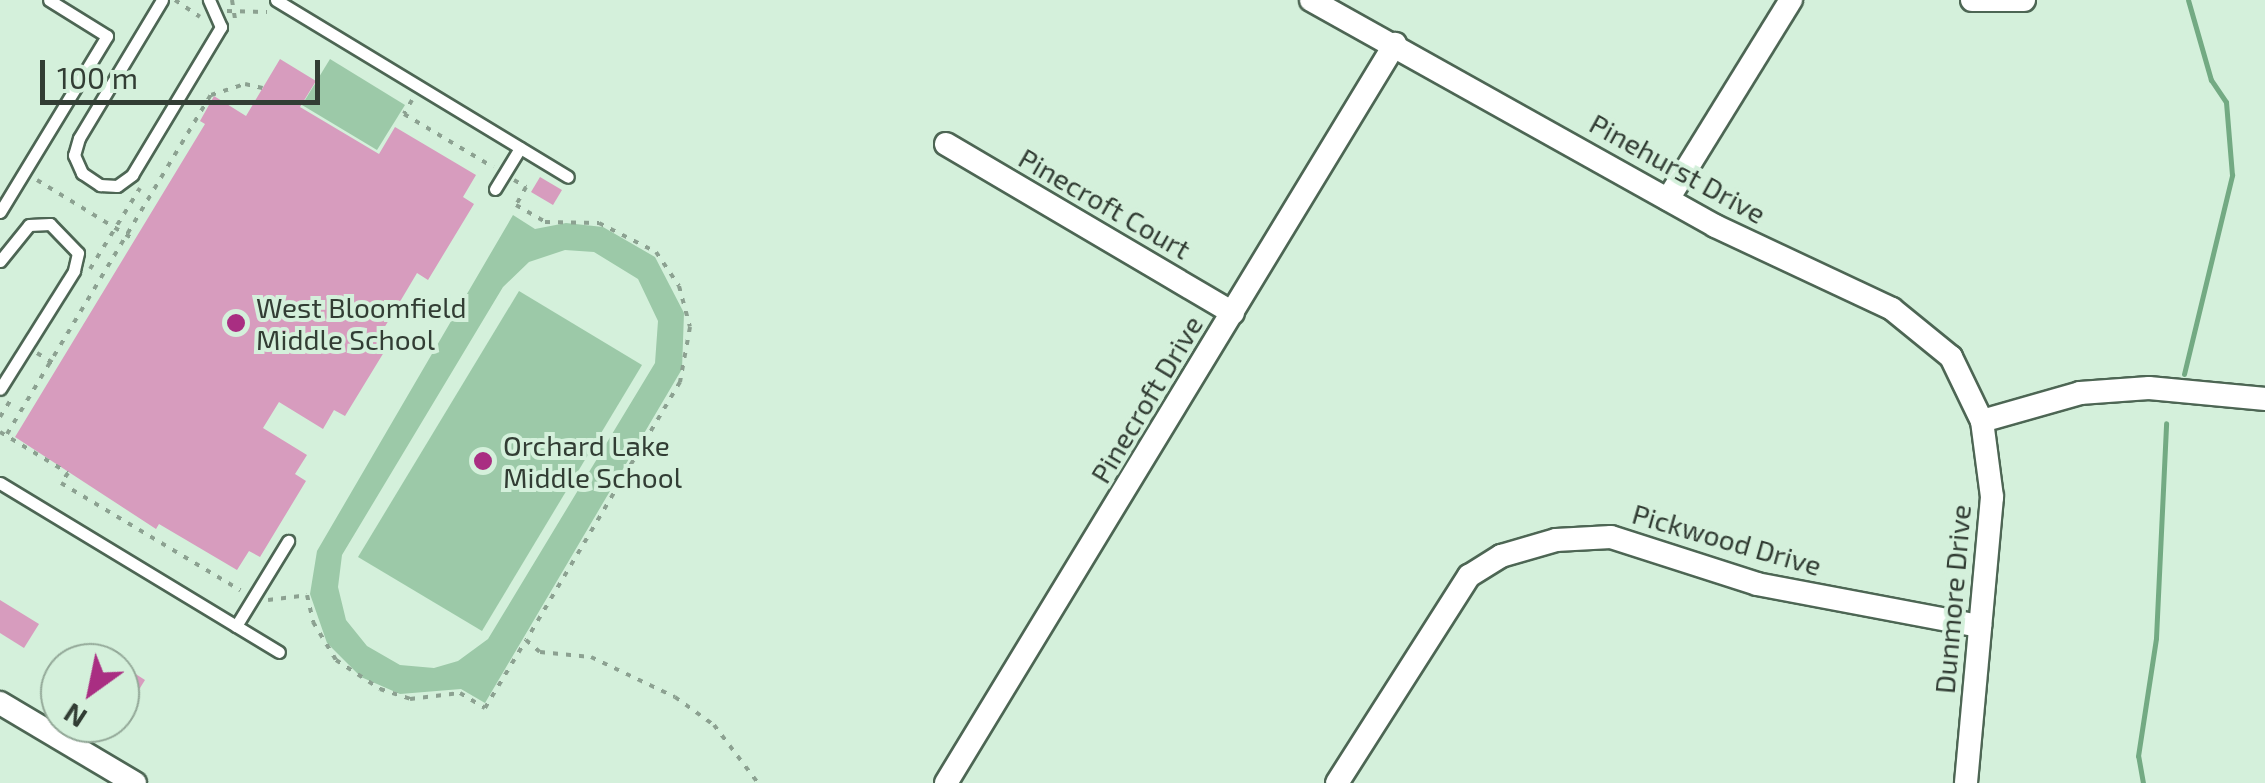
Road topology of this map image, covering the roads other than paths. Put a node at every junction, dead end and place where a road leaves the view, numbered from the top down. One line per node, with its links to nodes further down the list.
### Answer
1 (48, 0): 15 (lane)
2 (162, 0): 3 (lane)
3 (209, 0)
4 (276, 0): 11 (lane)
5 (1312, 0): 9 (street, Pinehurst Drive)
6 (1790, 0): 14 (street)
7 (1972, 0): 8 (street)
8 (2024, 0)
9 (1395, 44): 14 (street, Pinehurst Drive); 17 (street, Pinecroft Drive)
10 (946, 144): 17 (street, Pinecroft Court)
11 (520, 148): 12 (lane); 13 (lane)
12 (568, 177)
13 (495, 189)
14 (1668, 199): 20 (street, Pinehurst Drive)
15 (0, 212)
16 (0, 260): 18 (lane)
17 (1234, 314): 28 (street, Pinecroft Drive)
18 (0, 390)
19 (2265, 399): 20 (street)
20 (1982, 421): 24 (street, Dunmore Drive)
21 (0, 482): 23 (lane)
22 (288, 541): 23 (lane)
23 (236, 626): 25 (lane)
24 (1980, 626): 29 (street, Pickwood Drive); 30 (street, Dunmore Drive)
25 (279, 652)
26 (0, 702): 27 (street)
27 (135, 783)
28 (946, 783)
29 (1337, 783)
30 (1966, 783)

